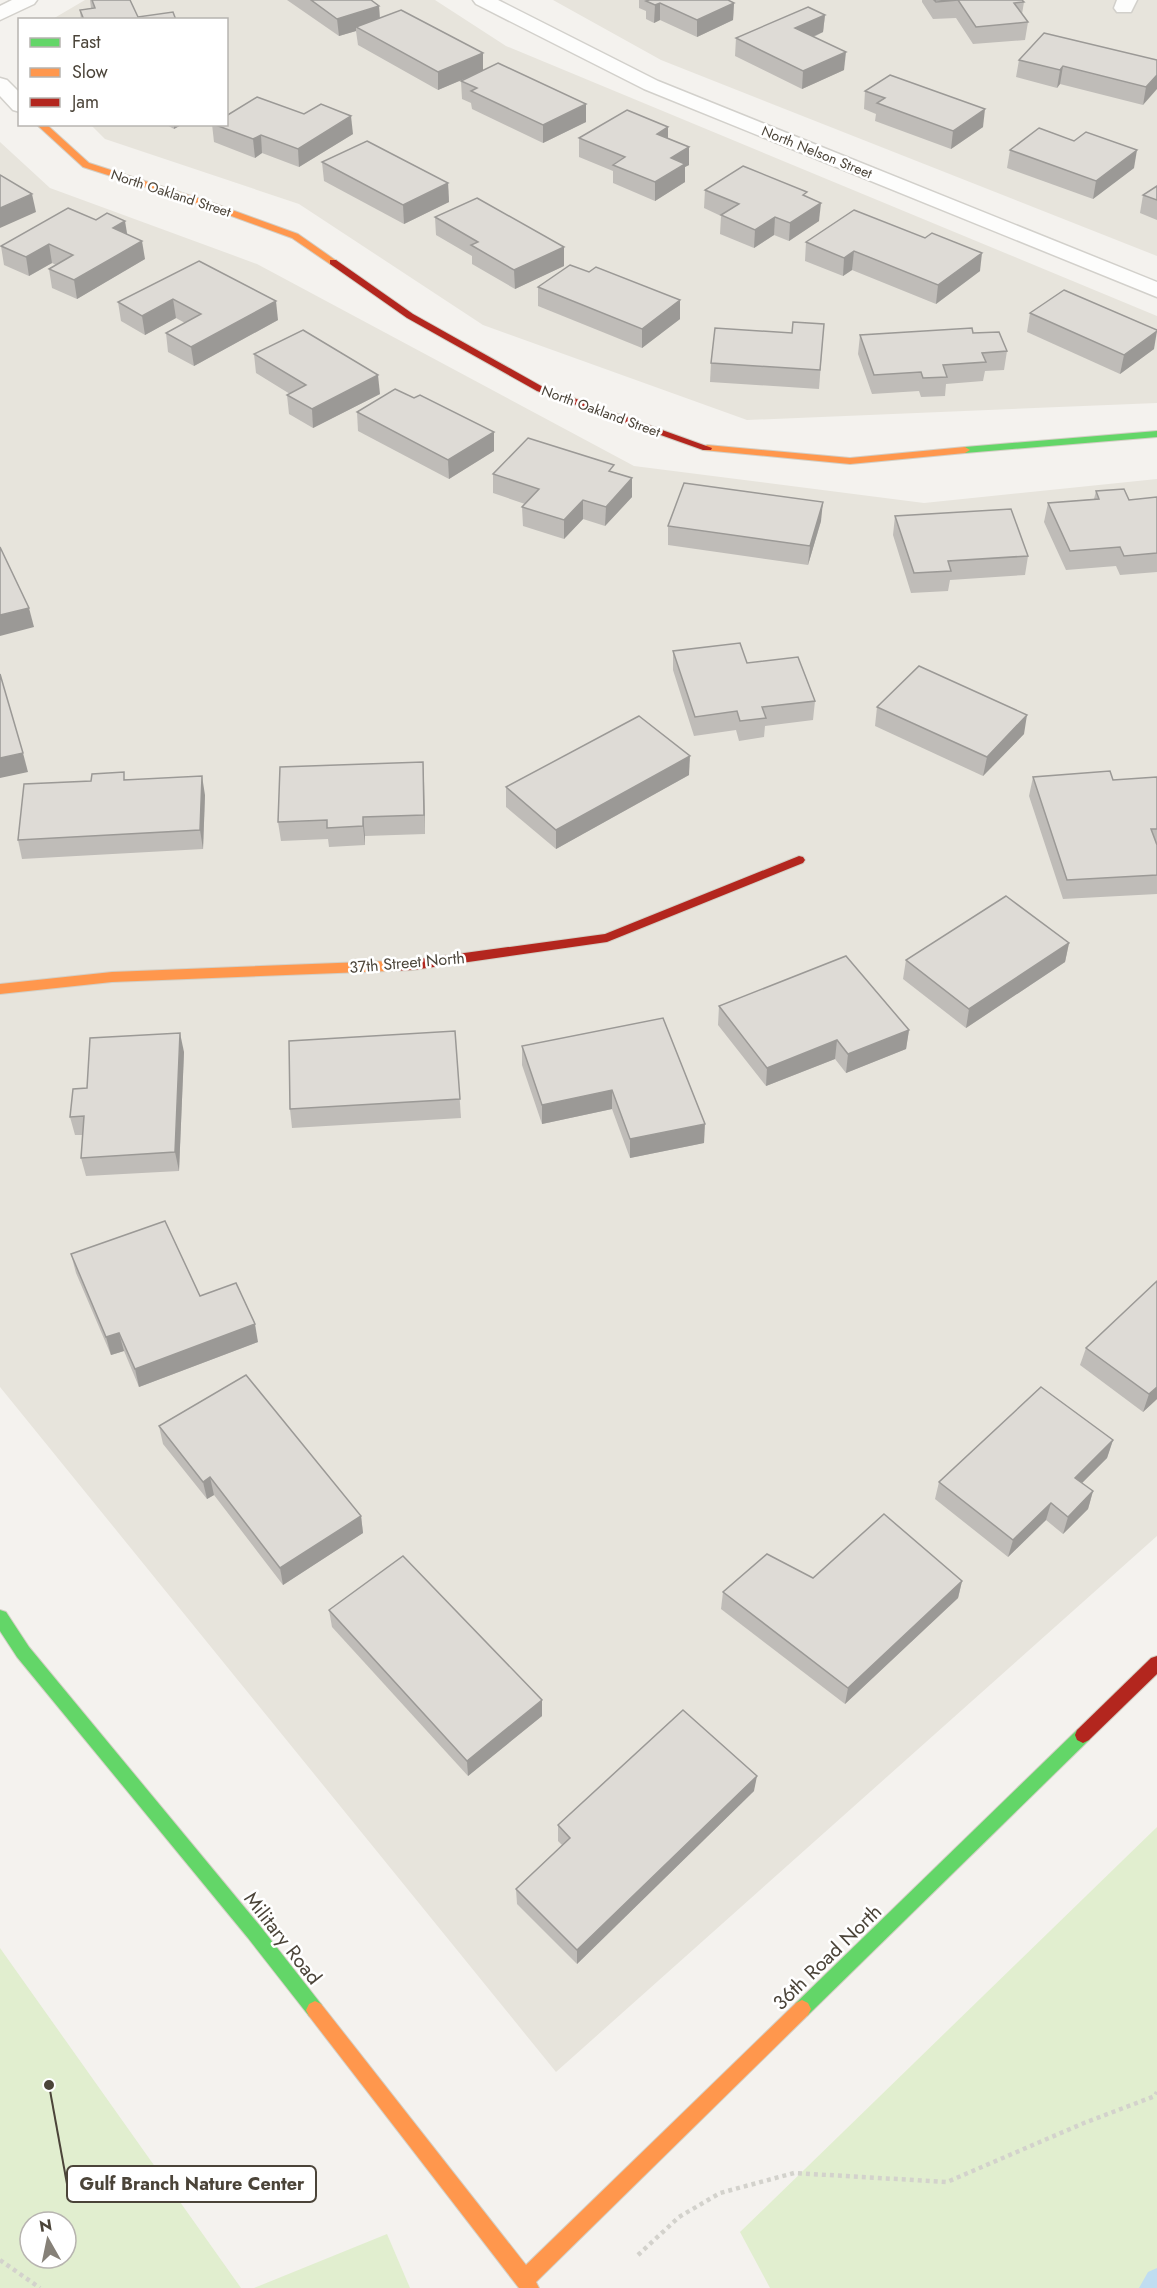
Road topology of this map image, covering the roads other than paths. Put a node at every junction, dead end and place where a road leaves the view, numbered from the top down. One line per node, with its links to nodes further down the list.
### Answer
1 (27, 0): 3 (street)
2 (483, 0): 7 (street, North Nelson Street)
3 (0, 14)
4 (0, 84): 5 (street)
5 (18, 104)
6 (42, 126): 8 (street, North Oakland Street)
7 (1157, 290)
8 (1157, 434)
9 (799, 861): 10 (street, 37th Street North)
10 (0, 990)
11 (0, 1617): 13 (street, Military Road)
12 (1157, 1663): 13 (street, 36th Road North)
13 (527, 2283)

